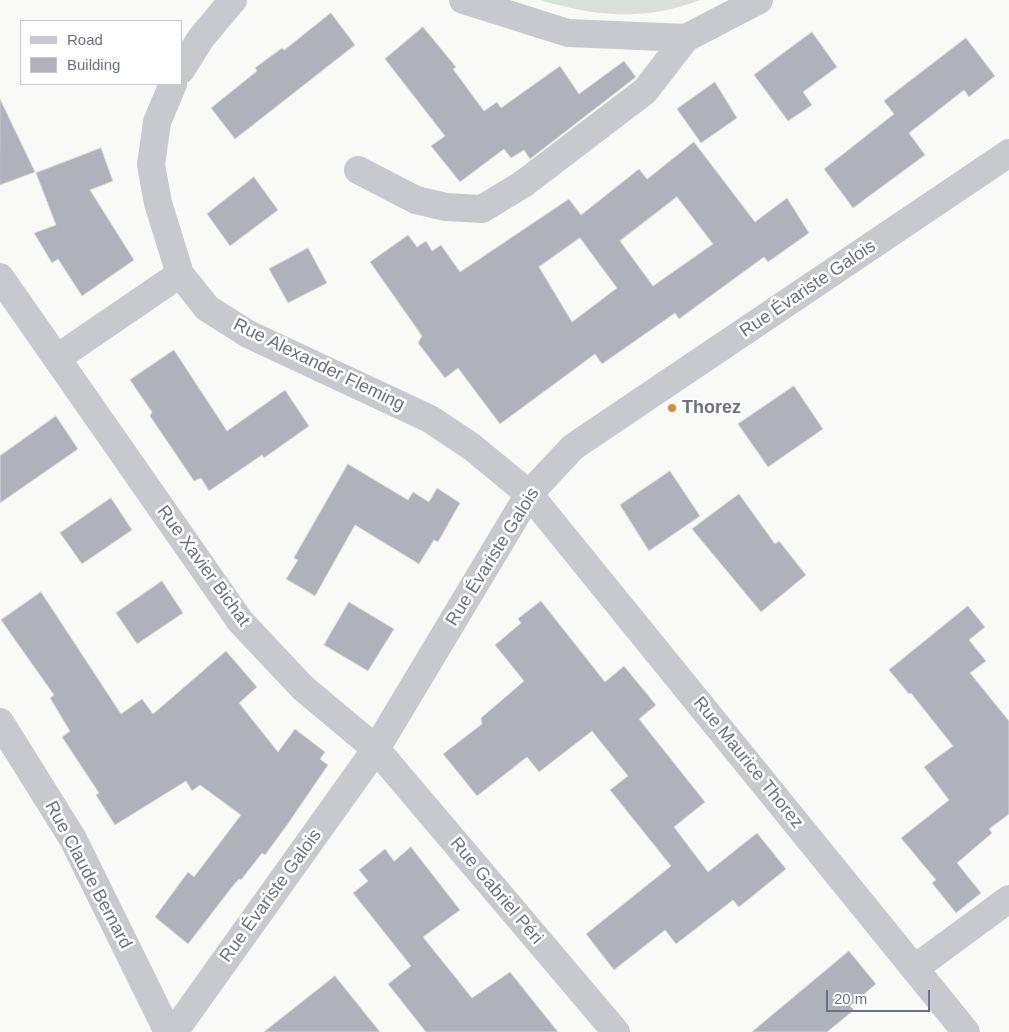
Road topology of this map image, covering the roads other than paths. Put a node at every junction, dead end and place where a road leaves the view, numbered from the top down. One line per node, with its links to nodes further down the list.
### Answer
1 (233, 0): 5 (street)
2 (463, 0): 4 (street)
3 (759, 0): 4 (street)
4 (686, 38): 8 (street)
5 (182, 68)
6 (173, 85): 9 (street, Rue Alexander Fleming)
7 (1009, 153): 12 (street, Rue Évariste Galois)
8 (358, 170)
9 (180, 274): 11 (street); 12 (street, Rue Alexander Fleming)
10 (0, 276): 11 (street, Rue Xavier Bichat)
11 (57, 358): 14 (street, Rue Xavier Bichat)
12 (529, 494): 14 (street, Rue Évariste Galois); 16 (street, Rue Maurice Thorez)
13 (0, 722): 17 (street, Rue Claude Bernard)
14 (376, 750): 18 (street, Rue Évariste Galois); 19 (street, Rue Gabriel Péri)
15 (1009, 899): 16 (street)
16 (915, 968): 20 (street, Rue Maurice Thorez)
17 (168, 1032)
18 (174, 1032)
19 (616, 1032)
20 (966, 1032)

